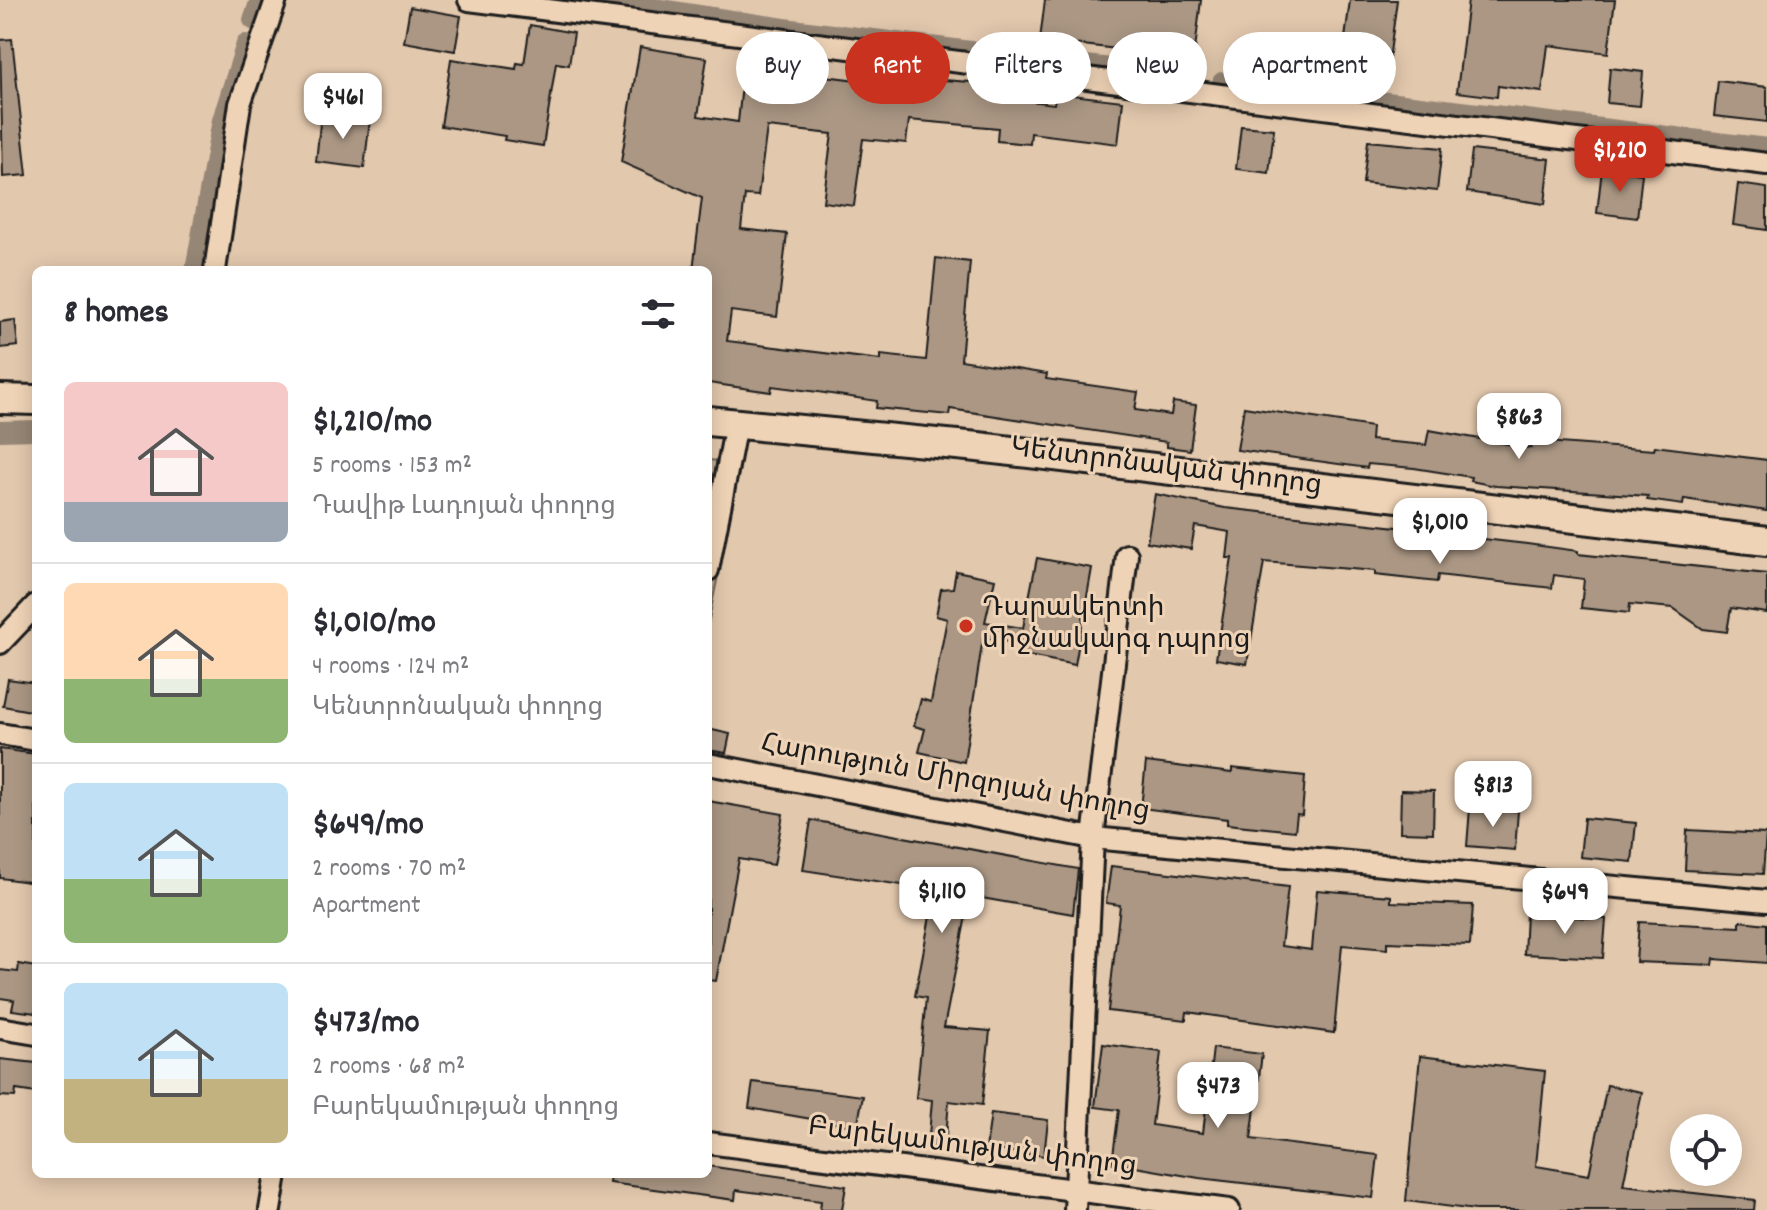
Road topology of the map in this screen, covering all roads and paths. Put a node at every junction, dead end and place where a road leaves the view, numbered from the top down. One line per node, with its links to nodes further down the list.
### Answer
1 (276, 0): 4 (street)
2 (469, 0): 3 (street)
3 (1767, 164)
4 (216, 266)
5 (0, 399): 6 (main road)
6 (32, 400)
7 (722, 422): 8 (street); 9 (main road, Կենտրոնական փողոց)
8 (712, 528)
9 (1767, 541)
10 (1127, 555): 16 (street)
11 (32, 609): 12 (street)
12 (0, 643)
13 (0, 734): 14 (street)
14 (32, 739)
15 (712, 765): 16 (street, Հարություն Միրզոյան փողոց)
16 (1093, 838): 17 (street, Հարություն Միրզոյան փողոց); 22 (street)
17 (1767, 901)
18 (0, 1028): 19 (street)
19 (32, 1033)
20 (712, 1144): 22 (street, Բարեկամության փողոց)
21 (275, 1178): 23 (street)
22 (1076, 1200): 24 (street, Բարեկամության փողոց)
23 (270, 1210)
24 (1229, 1210)

